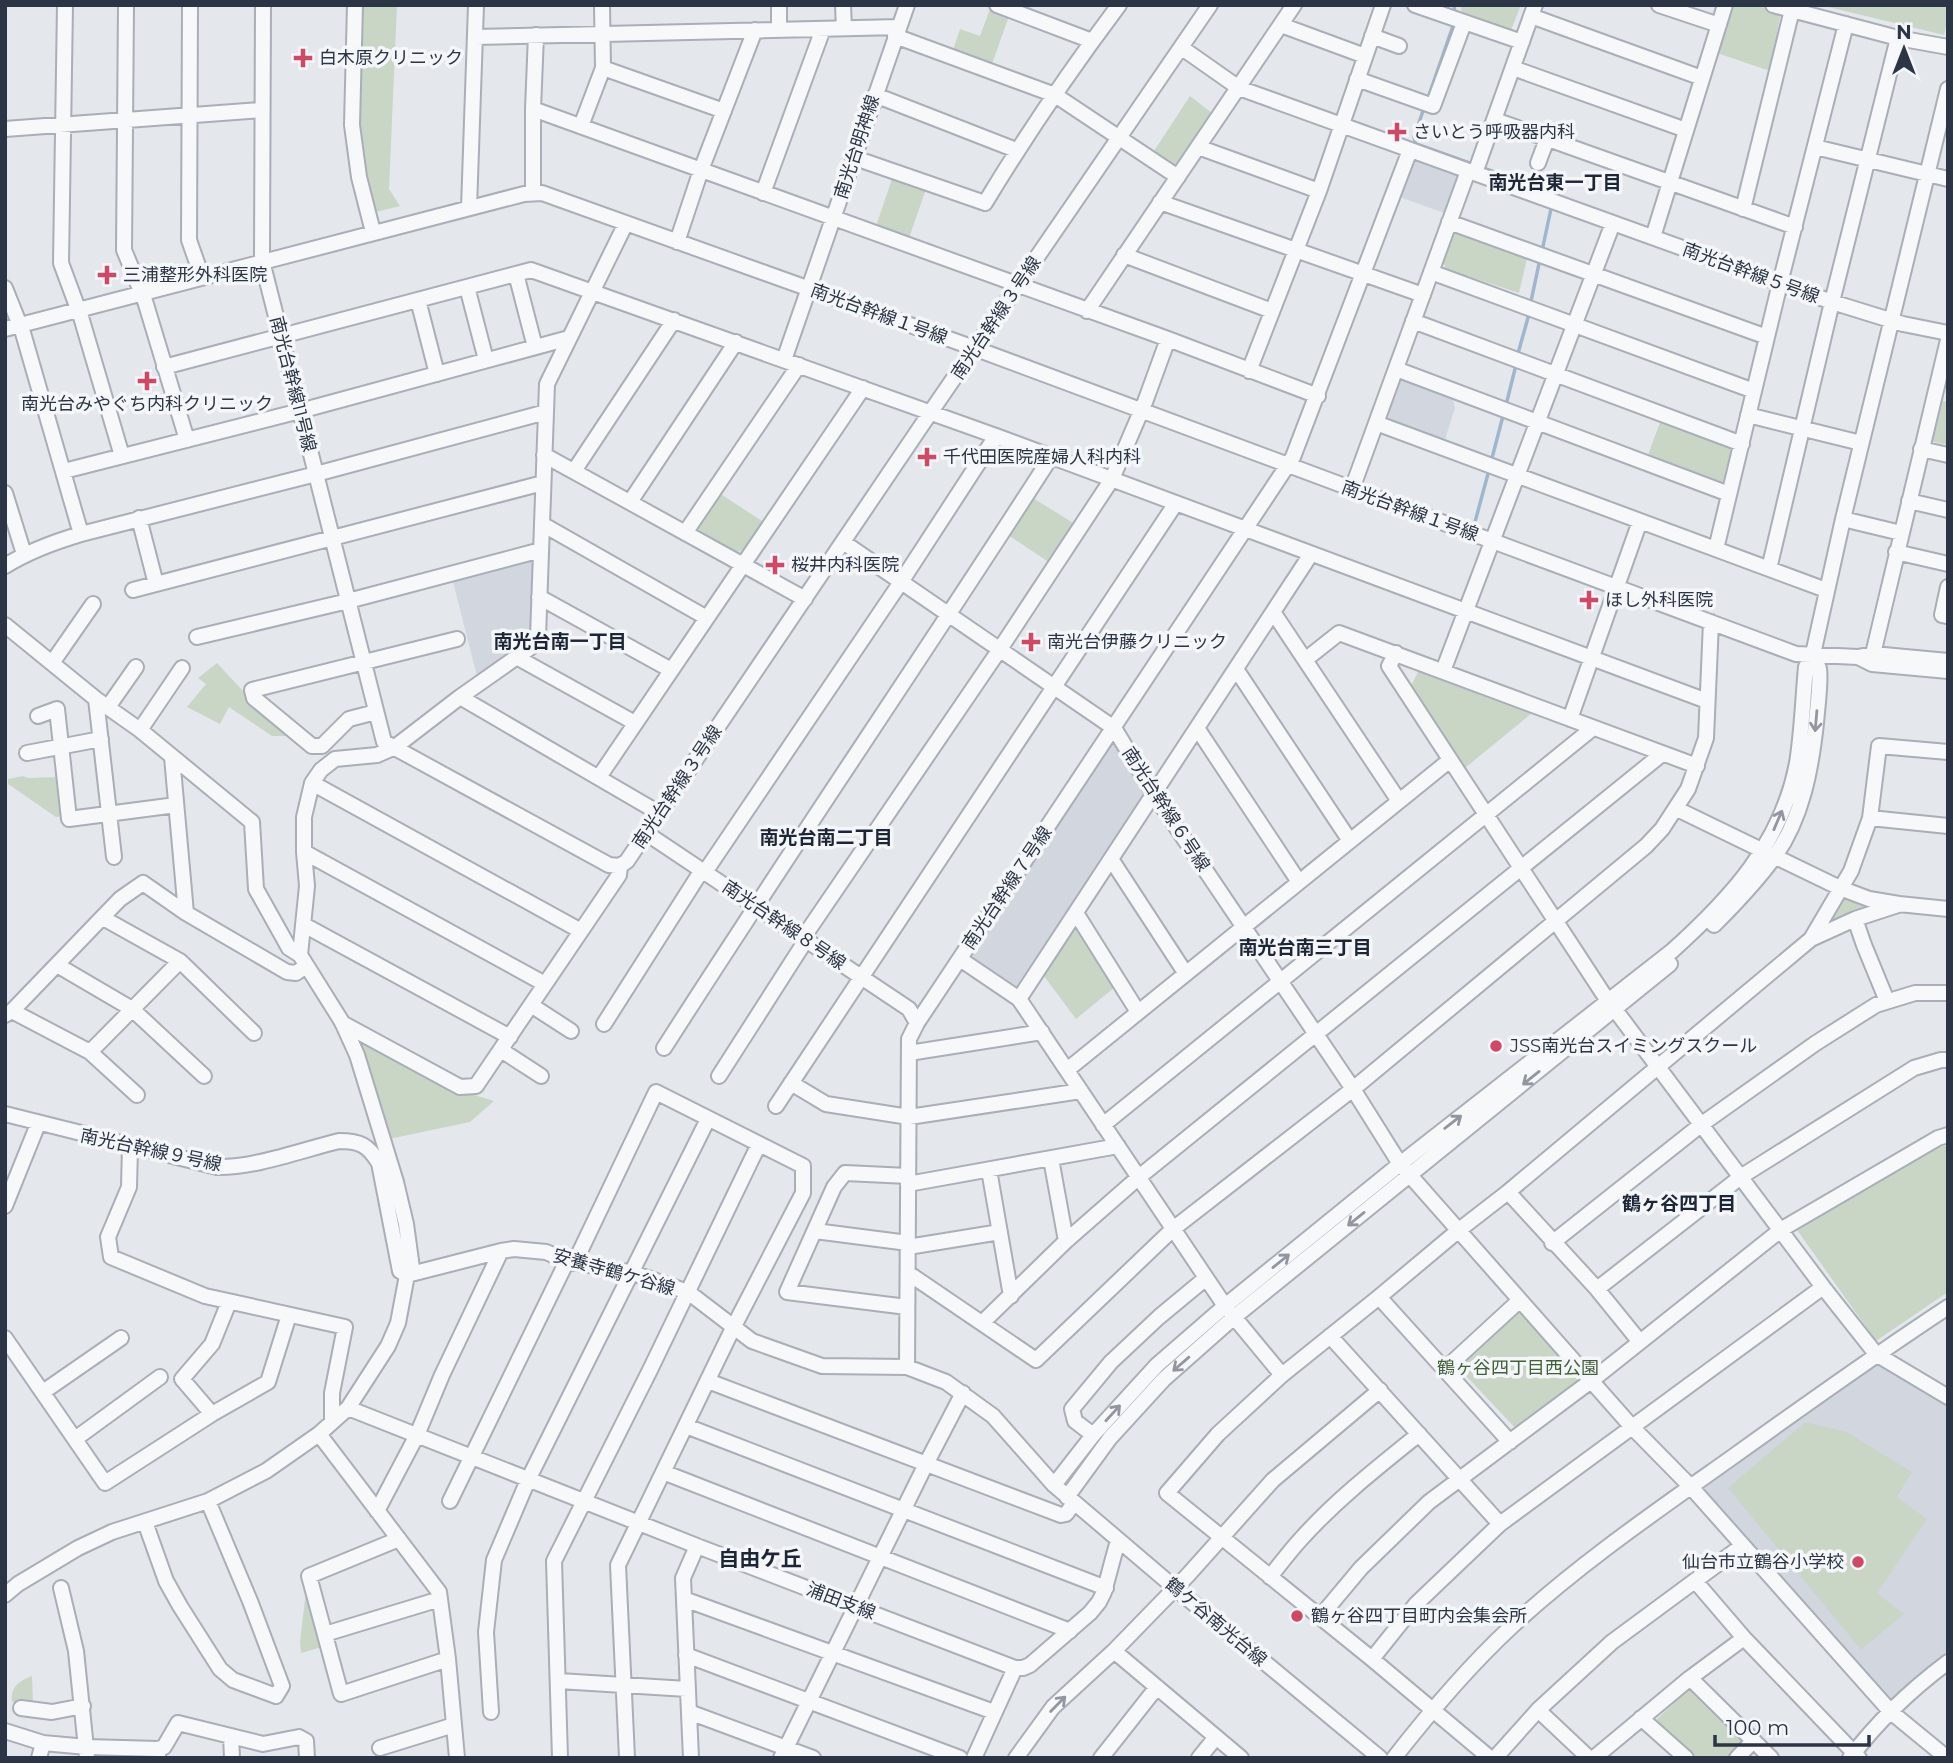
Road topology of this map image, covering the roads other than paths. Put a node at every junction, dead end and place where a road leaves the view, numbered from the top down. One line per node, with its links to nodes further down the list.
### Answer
1 (65, 5): 56 (street)
2 (127, 5): 54 (street)
3 (190, 5): 53 (street)
4 (263, 5): 51 (street, 南光台幹線11号線)
5 (355, 5): 87 (street)
6 (476, 5): 34 (street)
7 (601, 5): 31 (street)
8 (779, 5): 29 (street)
9 (843, 5): 26 (street)
10 (906, 5): 30 (street, 南光台明神線)
11 (997, 5): 36 (street)
12 (1119, 5): 36 (street)
13 (1210, 5): 40 (street, 南光台幹線３号線)
14 (1294, 5): 24 (street)
15 (1382, 5): 33 (street)
16 (1415, 5): 22 (street)
17 (1659, 5): 25 (street)
18 (1725, 5): 25 (street)
19 (1773, 5): 20 (street)
20 (1792, 10): 23 (street); 81 (street)
21 (1533, 11): 37 (street); 44 (street)
22 (1458, 21): 37 (street); 45 (street)
23 (1846, 24): 35 (street); 64 (street)
24 (1281, 25): 41 (street); 46 (street)
25 (1719, 25): 44 (street)
26 (844, 28): 27 (street); 30 (street)
27 (823, 29): 29 (street); 78 (street)
28 (755, 30): 29 (street); 31 (street); 52 (street)
29 (779, 30)
30 (897, 32): 48 (street, 南光台明神線); 49 (street)
31 (602, 34): 32 (street); 42 (street)
32 (536, 36): 34 (street); 50 (street)
33 (1372, 36): 38 (street); 41 (street)
34 (475, 37): 80 (street)
35 (1898, 38): 39 (street); 68 (street)
36 (1092, 41): 49 (street)
37 (1522, 42): 43 (street)
38 (1399, 46)
39 (1948, 47)
40 (1182, 48): 46 (street, 南光台幹線５号線); 61 (street, 南光台幹線３号線)
41 (1365, 56): 45 (street)
42 (603, 68): 52 (street); 58 (street)
43 (1513, 68): 55 (street); 60 (street)
44 (1702, 78): 60 (street)
45 (1357, 79): 57 (street)
46 (1238, 88): 57 (street, 南光台幹線５号線); 63 (street)
47 (1948, 89): 72 (street)
48 (874, 95): 65 (street); 67 (street, 南光台明神線)
49 (1055, 95): 61 (street); 65 (street)
50 (533, 109): 58 (street); 77 (street)
51 (261, 110): 53 (street); 92 (street, 南光台幹線11号線)
52 (724, 111): 71 (street)
53 (190, 115): 54 (street); 97 (street)
54 (126, 120): 56 (street); 104 (street)
55 (1495, 120): 62 (street); 70 (street)
56 (63, 125): 59 (street); 108 (street)
57 (1341, 125): 66 (street, 南光台幹線５号線); 76 (street)
58 (581, 126): 71 (street)
59 (5, 129)
60 (1686, 130): 75 (street)
61 (1119, 139): 73 (street); 99 (street, 南光台幹線３号線)
62 (1547, 139): 69 (street); 75 (street)
63 (1198, 147): 73 (street); 76 (street)
64 (1815, 147): 68 (street); 86 (street)
65 (1016, 150): 67 (street)
66 (1410, 150): 70 (street, 南光台幹線５号線); 95 (street, 南光台幹線７号線)
67 (855, 158): 82 (street, 南光台明神線)
68 (1868, 160): 72 (street); 107 (street)
69 (1538, 163)
70 (1475, 168): 83 (street); 85 (street, 南光台幹線５号線)
71 (701, 170): 78 (street); 89 (street)
72 (1928, 174): 74 (street); 113 (street)
73 (1178, 177): 79 (street)
74 (1948, 179)
75 (1670, 183): 81 (street); 88 (street)
76 (1318, 191): 90 (street)
77 (533, 192): 80 (street); 84 (street, 南光台幹線１号線)
78 (763, 193): 82 (street)
79 (1160, 202): 90 (street); 91 (street)
80 (469, 208): 87 (street)
81 (1744, 209): 86 (street)
82 (834, 218): 99 (street); 102 (street, 南光台明神線)
83 (1449, 222): 93 (street); 96 (street)
84 (626, 223): 89 (street, 南光台幹線１号線); 103 (street)
85 (1613, 223): 88 (street, 南光台幹線５号線); 96 (street)
86 (1795, 227): 98 (street)
87 (373, 232): 92 (street)
88 (1653, 237): 98 (street, 南光台幹線５号線)
89 (677, 242): 102 (street, 南光台幹線１号線)
90 (1296, 251): 95 (street); 110 (street)
91 (1124, 255): 109 (street); 110 (street)
92 (263, 262): 97 (street); 118 (street, 南光台幹線11号線)
93 (1431, 272): 105 (street); 114 (street)
94 (516, 274): 100 (street); 103 (street); 124 (street)
95 (1363, 274): 105 (street); 136 (street, 南光台幹線７号線)
96 (1593, 274): 114 (street); 120 (street)
97 (202, 278): 104 (street)
98 (1780, 283): 107 (street, 南光台幹線５号線); 120 (street)
99 (1018, 286): 109 (street); 125 (street, 南光台幹線３号線)
100 (467, 287): 106 (street); 126 (street)
101 (5, 288): 115 (street)
102 (808, 288): 125 (street, 南光台幹線１号線); 127 (street, 南光台明神線)
103 (592, 291): 111 (street); 119 (street)
104 (142, 293): 108 (street); 129 (street)
105 (1423, 295): 112 (street)
106 (418, 300): 118 (street); 132 (street)
107 (1832, 302): 113 (street, 南光台幹線５号線); 145 (street)
108 (79, 310): 115 (street); 153 (street)
109 (1087, 311): 121 (street)
110 (1272, 311): 131 (street)
111 (674, 320): 123 (street); 157 (street)
112 (1413, 320): 130 (street); 133 (street)
113 (1892, 320): 117 (street, 南光台幹線５号線); 148 (street)
114 (1574, 324): 133 (street); 135 (street)
115 (20, 325): 116 (street); 156 (street)
116 (5, 329)
117 (1948, 333)
118 (281, 336): 129 (street); 139 (street, 南光台幹線11号線)
119 (569, 338): 124 (street); 140 (street)
120 (1767, 338): 135 (street)
121 (1168, 339): 131 (street); 138 (street)
122 (1948, 340): 137 (street)
123 (736, 342): 127 (street); 166 (street)
124 (535, 347): 126 (street)
125 (975, 349): 138 (street, 南光台幹線１号線); 141 (street, 南光台幹線３号線)
126 (486, 360): 132 (street)
127 (784, 360): 128 (street)
128 (799, 365): 134 (street); 174 (street)
129 (164, 367): 147 (street)
130 (1396, 369): 143 (street); 144 (street)
131 (1249, 371): 136 (street)
132 (437, 374): 139 (street)
133 (1555, 374): 143 (street); 149 (street)
134 (863, 388): 141 (street); 186 (street)
135 (1754, 391): 142 (street)
136 (1318, 396): 155 (street, 南光台幹線７号線)
137 (1941, 396): 150 (street)
138 (1141, 410): 155 (street, 南光台幹線１号線); 160 (street)
139 (300, 411): 147 (street); 158 (street, 南光台幹線11号線)
140 (546, 412): 151 (street); 158 (street)
141 (930, 413): 146 (street); 179 (street, 南光台幹線３号線)
142 (1748, 415): 145 (street); 149 (street)
143 (1537, 422): 159 (street); 164 (street)
144 (1376, 423): 159 (street); 162 (street)
145 (1802, 429): 148 (street); 188 (street)
146 (996, 436): 154 (street); 189 (street)
147 (187, 440): 153 (street)
148 (1861, 443): 170 (street)
149 (1742, 444): 164 (street)
150 (1921, 449): 152 (street); 165 (street)
151 (544, 455): 157 (street); 161 (street)
152 (1948, 455)
153 (122, 456): 156 (street)
154 (1051, 457): 160 (street); 201 (street)
155 (1289, 465): 162 (street, 南光台幹線１号線); 173 (street, 南光台幹線７号線)
156 (64, 471): 176 (street)
157 (574, 471): 166 (street)
158 (316, 474): 169 (street); 177 (street, 南光台幹線11号線)
159 (1517, 475): 171 (street); 178 (street)
160 (1112, 479): 167 (street); 208 (street)
161 (543, 483): 172 (street); 177 (street)
162 (1352, 489): 178 (street, 南光台幹線１号線)
163 (5, 493): 183 (street)
164 (1729, 494): 180 (street)
165 (1909, 501): 168 (street); 175 (street)
166 (630, 502): 174 (street)
167 (1176, 503): 173 (street); 225 (street)
168 (1948, 510)
169 (139, 518): 176 (street); 190 (street)
170 (1843, 519): 175 (street); 194 (street)
171 (1640, 521): 180 (street); 191 (street)
172 (542, 524): 181 (street); 203 (street)
173 (1246, 529): 184 (street); 233 (street, 南光台幹線７号線)
174 (685, 533): 186 (street)
175 (1901, 533): 182 (street)
176 (81, 534): 183 (street)
177 (332, 538): 190 (street); 197 (street, 南光台幹線11号線)
178 (1492, 541): 191 (street, 南光台幹線１号線); 199 (street)
179 (843, 542): 189 (street, 南光台幹線６号線); 196 (street, 南光台幹線３号線)
180 (1716, 549): 188 (street)
181 (541, 550): 195 (street); 197 (street)
182 (1896, 552): 185 (street); 211 (street)
183 (24, 554): 187 (street)
184 (1311, 554): 199 (street); 200 (street)
185 (1948, 564)
186 (743, 565): 196 (street); 203 (street)
187 (5, 566)
188 (1769, 569): 194 (street)
189 (901, 582): 201 (street, 南光台幹線６号線); 265 (street)
190 (156, 584): 193 (street)
191 (1616, 587): 204 (street, 南光台幹線１号線); 214 (street)
192 (1948, 587): 202 (street)
193 (133, 590)
194 (1826, 590): 210 (street)
195 (540, 597): 212 (street); 222 (street)
196 (804, 599): 252 (street, 南光台幹線３号線)
197 (348, 601): 206 (street); 217 (street, 南光台幹線11号線)
198 (93, 604): 218 (street)
199 (1465, 611): 214 (street); 223 (street)
200 (1273, 612): 215 (street); 221 (street)
201 (950, 615): 208 (street, 南光台幹線６号線); 269 (street)
202 (1948, 616)
203 (707, 618): 222 (street)
204 (1711, 622): 210 (street, 南光台幹線１号線); 227 (street)
205 (5, 625): 218 (street)
206 (197, 638)
207 (457, 639): 217 (street)
208 (1000, 649): 225 (street, 南光台幹線６号線); 279 (street)
209 (1396, 653): 215 (street); 223 (street); 244 (street)
210 (1813, 654): 213 (street, 南光台幹線１号線); 260 (street)
211 (1873, 654): 213 (street); 216 (street)
212 (518, 657): 226 (street); 232 (street)
213 (1858, 657): 224 (street)
214 (1592, 658): 227 (street); 231 (street)
215 (1305, 660): 249 (street)
216 (1948, 661)
217 (363, 662): 229 (street, 南光台幹線11号線); 229 (street)
218 (52, 663): 228 (street)
219 (136, 667): 228 (street)
220 (182, 668): 236 (street)
221 (1236, 669): 234 (street); 258 (street)
222 (671, 670): 232 (street)
223 (1443, 671): 231 (street)
224 (1948, 671)
225 (1055, 686): 233 (street, 南光台幹線６号線); 286 (street)
226 (460, 697): 239 (street); 246 (street)
227 (1707, 701): 245 (street)
228 (102, 703): 236 (street); 237 (street)
229 (376, 712): 239 (street, 南光台幹線11号線)
230 (38, 716): 238 (street)
231 (1570, 719): 235 (street)
232 (635, 723): 246 (street)
233 (1114, 728): 248 (street, 南光台幹線６号線); 281 (street, 南光台幹線７号線)
234 (1197, 728): 248 (street); 266 (street)
235 (1593, 728): 242 (street); 254 (street)
236 (140, 730): 243 (street)
237 (101, 740): 238 (street); 253 (street)
238 (61, 747): 241 (street); 253 (street)
239 (395, 747): 247 (street); 263 (street, 南光台幹線３号線)
240 (1948, 752): 255 (street)
241 (27, 753)
242 (1662, 754): 245 (street); 264 (street)
243 (172, 757): 250 (street); 283 (street)
244 (1450, 760): 249 (street); 254 (street)
245 (1697, 766): 251 (street)
246 (599, 777): 252 (street)
247 (312, 783): 259 (street); 278 (street)
248 (1154, 793): 262 (street); 277 (street, 南光台幹線６号線)
249 (1399, 801): 258 (street)
250 (176, 805): 253 (street); 271 (street)
251 (1676, 809): 260 (street); 275 (street)
252 (660, 813): 257 (street, 南光台幹線３号線)
253 (109, 814): 261 (street)
254 (1486, 814): 264 (street); 287 (street)
255 (1870, 818): 256 (street); 267 (street)
256 (1948, 826)
257 (646, 833): 263 (street, 南光台幹線３号線); 265 (street, 南光台幹線８号線)
258 (1350, 841): 266 (street)
259 (304, 852): 276 (street); 288 (street)
260 (1768, 854): 267 (street); 293 (street)
261 (114, 857)
262 (1111, 859): 272 (street); 285 (street)
263 (620, 866): 278 (street)
264 (1521, 867): 275 (street); 303 (street)
265 (704, 871): 269 (street, 南光台幹線８号線); 299 (street)
266 (1299, 882): 277 (street)
267 (1840, 888): 268 (street); 280 (street)
268 (1899, 904): 270 (street); 274 (street)
269 (755, 906): 279 (street, 南光台幹線８号線); 305 (street)
270 (1948, 909)
271 (186, 913): 273 (street); 283 (street)
272 (1076, 913): 290 (street); 295 (street)
273 (103, 918): 282 (street); 284 (street)
274 (1855, 919): 280 (street); 291 (street)
275 (1556, 921): 293 (street); 316 (street)
276 (304, 925): 283 (street); 304 (street)
277 (1244, 927): 285 (street); 287 (street, 南光台幹線６号線)
278 (581, 931): 288 (street)
279 (804, 939): 286 (street, 南光台幹線８号線); 314 (street)
280 (1811, 939): 310 (street)
281 (960, 959): 290 (street); 298 (street, 南光台幹線７号線)
282 (180, 961): 294 (street); 302 (street)
283 (303, 961): 297 (street)
284 (57, 964): 294 (street); 296 (street)
285 (1186, 974): 295 (street)
286 (860, 977): 298 (street, 南光台幹線８号線); 315 (street)
287 (1280, 981): 303 (street, 南光台幹線６号線); 325 (street)
288 (545, 984): 292 (street)
289 (1948, 993): 291 (street)
290 (1019, 999): 301 (street)
291 (1887, 1001): 324 (street)
292 (531, 1005): 300 (street); 304 (street)
293 (1612, 1005): 310 (street); 331 (street, one-way to 293); 333 (street, one-way to 333)
294 (132, 1009): 307 (street); 312 (street)
295 (1138, 1012): 311 (street)
296 (8, 1013): 307 (street)
297 (342, 1023): 306 (street); 351 (street)
298 (917, 1023): 308 (street, 南光台幹線７号線)
299 (604, 1024)
300 (571, 1031)
301 (1042, 1032): 308 (street); 311 (street)
302 (254, 1033)
303 (1316, 1034): 316 (street, 南光台幹線６号線); 334 (street)
304 (510, 1037): 306 (street)
305 (664, 1048)
306 (501, 1050): 313 (street)
307 (90, 1052): 318 (street)
308 (909, 1053): 321 (street, 南光台幹線７号線)
309 (1948, 1060): 335 (street)
310 (1659, 1067): 324 (street); 337 (street)
311 (1067, 1070): 317 (street)
312 (204, 1076)
313 (541, 1076)
314 (719, 1076)
315 (791, 1083): 319 (street); 321 (street)
316 (1353, 1088): 331 (street, 南光台幹線６号線); 339 (street)
317 (1081, 1091): 321 (street); 325 (street)
318 (137, 1095)
319 (776, 1106)
320 (5, 1114): 323 (street, 南光台幹線９号線)
321 (909, 1117): 336 (street, 南光台幹線７号線)
322 (708, 1119): 327 (street); 348 (street); 349 (street)
323 (38, 1124): 329 (street, 南光台幹線９号線); 338 (street)
324 (1702, 1124): 335 (street); 345 (street)
325 (1103, 1125): 328 (street)
326 (1948, 1135): 342 (street)
327 (759, 1144): 355 (street); 365 (street)
328 (1118, 1146): 330 (street); 334 (street)
329 (130, 1147): 351 (street, 南光台幹線９号線); 359 (street)
330 (1051, 1159): 332 (street); 344 (street)
331 (1400, 1164): 333 (street, 南光台幹線６号線); 362 (street, one-way to 331)
332 (989, 1170): 336 (street); 343 (street)
333 (1409, 1176): 341 (street, 南光台幹線６号線); 362 (street, one-way to 362)
334 (1139, 1177): 339 (street); 344 (street)
335 (1742, 1177): 342 (street); 354 (street)
336 (908, 1180): 340 (street); 346 (street, 南光台幹線７号線)
337 (1508, 1192): 341 (street); 345 (street)
338 (5, 1206)
339 (1173, 1229): 352 (street); 364 (street)
340 (816, 1230): 346 (street); 360 (street)
341 (1459, 1230): 357 (street); 358 (street, 南光台幹線６号線)
342 (1782, 1230): 353 (street); 369 (street)
343 (1000, 1231): 346 (street); 356 (street)
344 (1066, 1241): 356 (street)
345 (1552, 1242): 354 (street)
346 (908, 1245): 350 (street, 南光台幹線７号線)
347 (501, 1251): 348 (street, 安養寺鶴ケ谷線); 351 (street, 安養寺鶴ケ谷線); 388 (street)
348 (571, 1262): 349 (street, 安養寺鶴ケ谷線); 392 (street)
349 (633, 1273): 355 (street, 安養寺鶴ケ谷線); 395 (street)
350 (908, 1273): 360 (street, 南光台幹線７号線); 364 (street)
351 (407, 1275): 381 (street)
352 (1206, 1278): 362 (street); 389 (street)
353 (1824, 1287): 370 (street); 385 (street)
354 (1597, 1289): 369 (street)
355 (688, 1292): 365 (street, 安養寺鶴ケ谷線); 402 (street)
356 (1011, 1296): 364 (street)
357 (1379, 1297): 366 (street); 372 (street)
358 (1520, 1300): 372 (street); 376 (street, 南光台幹線６号線)
359 (229, 1302): 363 (street); 382 (street)
360 (907, 1307): 371 (street, 南光台幹線７号線)
361 (1948, 1307): 370 (street)
362 (1229, 1312): 373 (street); 389 (street, one-way to 362); 399 (street, one-way to 399)
363 (289, 1315): 382 (street); 383 (street)
364 (982, 1324)
365 (733, 1328): 371 (street, 安養寺鶴ケ谷線); 375 (street)
366 (1330, 1336): 373 (street); 377 (street)
367 (5, 1338): 378 (street)
368 (121, 1338): 378 (street)
369 (1640, 1342): 376 (street)
370 (1877, 1354): 380 (street); 398 (street)
371 (907, 1367): 379 (street, 安養寺鶴ケ谷線)
372 (1445, 1369): 391 (street)
373 (1282, 1375): 408 (street)
374 (160, 1377): 390 (street)
375 (708, 1381): 384 (street); 393 (street)
376 (1591, 1381): 385 (street, 南光台幹線６号線); 391 (street)
377 (1380, 1390): 387 (street); 408 (street)
378 (43, 1392): 390 (street)
379 (964, 1393): 393 (street); 397 (street, 安養寺鶴ケ谷線)
380 (1948, 1397)
381 (348, 1408): 383 (street); 388 (street, 浦田支線)
382 (212, 1414): 390 (street)
383 (332, 1421): 386 (street)
384 (686, 1426): 394 (street); 403 (street)
385 (1632, 1427): 398 (street, 南光台幹線６号線); 407 (street)
386 (319, 1434): 400 (street); 404 (street)
387 (1419, 1434): 396 (street); 414 (street)
388 (417, 1435): 392 (street, 浦田支線); 404 (street)
389 (1093, 1435): 397 (street)
390 (75, 1439)
391 (1510, 1442): 396 (street)
392 (470, 1456): 395 (street, 浦田支線); 401 (street)
393 (926, 1464): 399 (street); 403 (street)
394 (663, 1472): 406 (street); 413 (street)
395 (528, 1480): 402 (street, 浦田支線); 444 (street)
396 (1460, 1480): 407 (street); 423 (street)
397 (1054, 1485): 399 (street, 鶴ケ谷南光台線)
398 (1691, 1487): 412 (street, 南光台幹線６号線); 442 (street)
399 (1071, 1500): 410 (street, 鶴ケ谷南光台線)
400 (208, 1501): 405 (street); 405 (street)
401 (450, 1501)
402 (583, 1501): 406 (street, 浦田支線); 435 (street)
403 (903, 1510): 413 (street); 417 (street)
404 (377, 1511): 409 (street)
405 (145, 1522): 419 (street)
406 (638, 1522): 411 (street, 浦田支線); 436 (street)
407 (1500, 1524): 431 (street)
408 (1221, 1536): 414 (street); 418 (street)
409 (399, 1539): 420 (street); 425 (street)
410 (1118, 1540): 417 (street); 418 (street, 鶴ケ谷南光台線)
411 (697, 1546): 421 (street); 422 (street, 浦田支線)
412 (1742, 1546): 415 (street); 447 (street, 南光台幹線６号線)
413 (880, 1557): 422 (street); 424 (street)
414 (1270, 1577): 423 (street)
415 (1696, 1582): 426 (street); 443 (street)
416 (61, 1588): 440 (street)
417 (1105, 1588): 424 (street)
418 (1175, 1588): 427 (street); 474 (street, 鶴ケ谷南光台線)
419 (5, 1595)
420 (440, 1599): 425 (street); 430 (street)
421 (684, 1599): 428 (street); 429 (street)
422 (857, 1607): 429 (street); 433 (street, 浦田支線)
423 (1320, 1617): 431 (street)
424 (1070, 1631): 433 (street)
425 (325, 1634): 430 (street)
426 (1744, 1638): 434 (street); 459 (street)
427 (1114, 1651): 437 (street); 470 (street, one-way to 427)
428 (686, 1655): 438 (street); 439 (street)
429 (832, 1655): 439 (street); 446 (street)
430 (448, 1659): 449 (street)
431 (1372, 1659): 442 (street)
432 (1948, 1662): 447 (street)
433 (1015, 1668): 446 (street)
434 (1690, 1678): 448 (street); 453 (street)
435 (559, 1681): 436 (street); 464 (street)
436 (624, 1685): 438 (street); 465 (street)
437 (1157, 1687): 452 (street); 471 (street)
438 (687, 1689): 445 (street)
439 (810, 1701): 458 (street); 468 (street)
440 (83, 1706): 441 (street); 456 (street)
441 (21, 1708)
442 (1432, 1710): 475 (street); 476 (street)
443 (1538, 1710): 476 (street); 477 (street)
444 (491, 1712)
445 (689, 1712): 458 (street); 466 (street)
446 (994, 1712): 469 (street)
447 (1891, 1712): 459 (street); 481 (street, 南光台幹線６号線)
448 (1641, 1718): 477 (street); 478 (street)
449 (454, 1725): 455 (street); 463 (street)
450 (5, 1731): 454 (street)
451 (231, 1736): 457 (street); 461 (street); 462 (street)
452 (1216, 1737): 472 (street); 473 (street)
453 (1753, 1741): 479 (street); 480 (street)
454 (43, 1743): 456 (street); 460 (street)
455 (380, 1748)
456 (87, 1752): 457 (street)
457 (158, 1753)
458 (784, 1753): 467 (street)
459 (1854, 1756)
460 (39, 1758)
461 (232, 1758)
462 (307, 1758)
463 (457, 1758)
464 (560, 1758)
465 (627, 1758)
466 (691, 1758)
467 (813, 1758)
468 (960, 1758)
469 (974, 1758)
470 (1016, 1758)
471 (1101, 1758)
472 (1199, 1758)
473 (1241, 1758)
474 (1380, 1758)
475 (1394, 1758)
476 (1492, 1758)
477 (1591, 1758)
478 (1686, 1758)
479 (1737, 1758)
480 (1771, 1758)
481 (1947, 1758)

